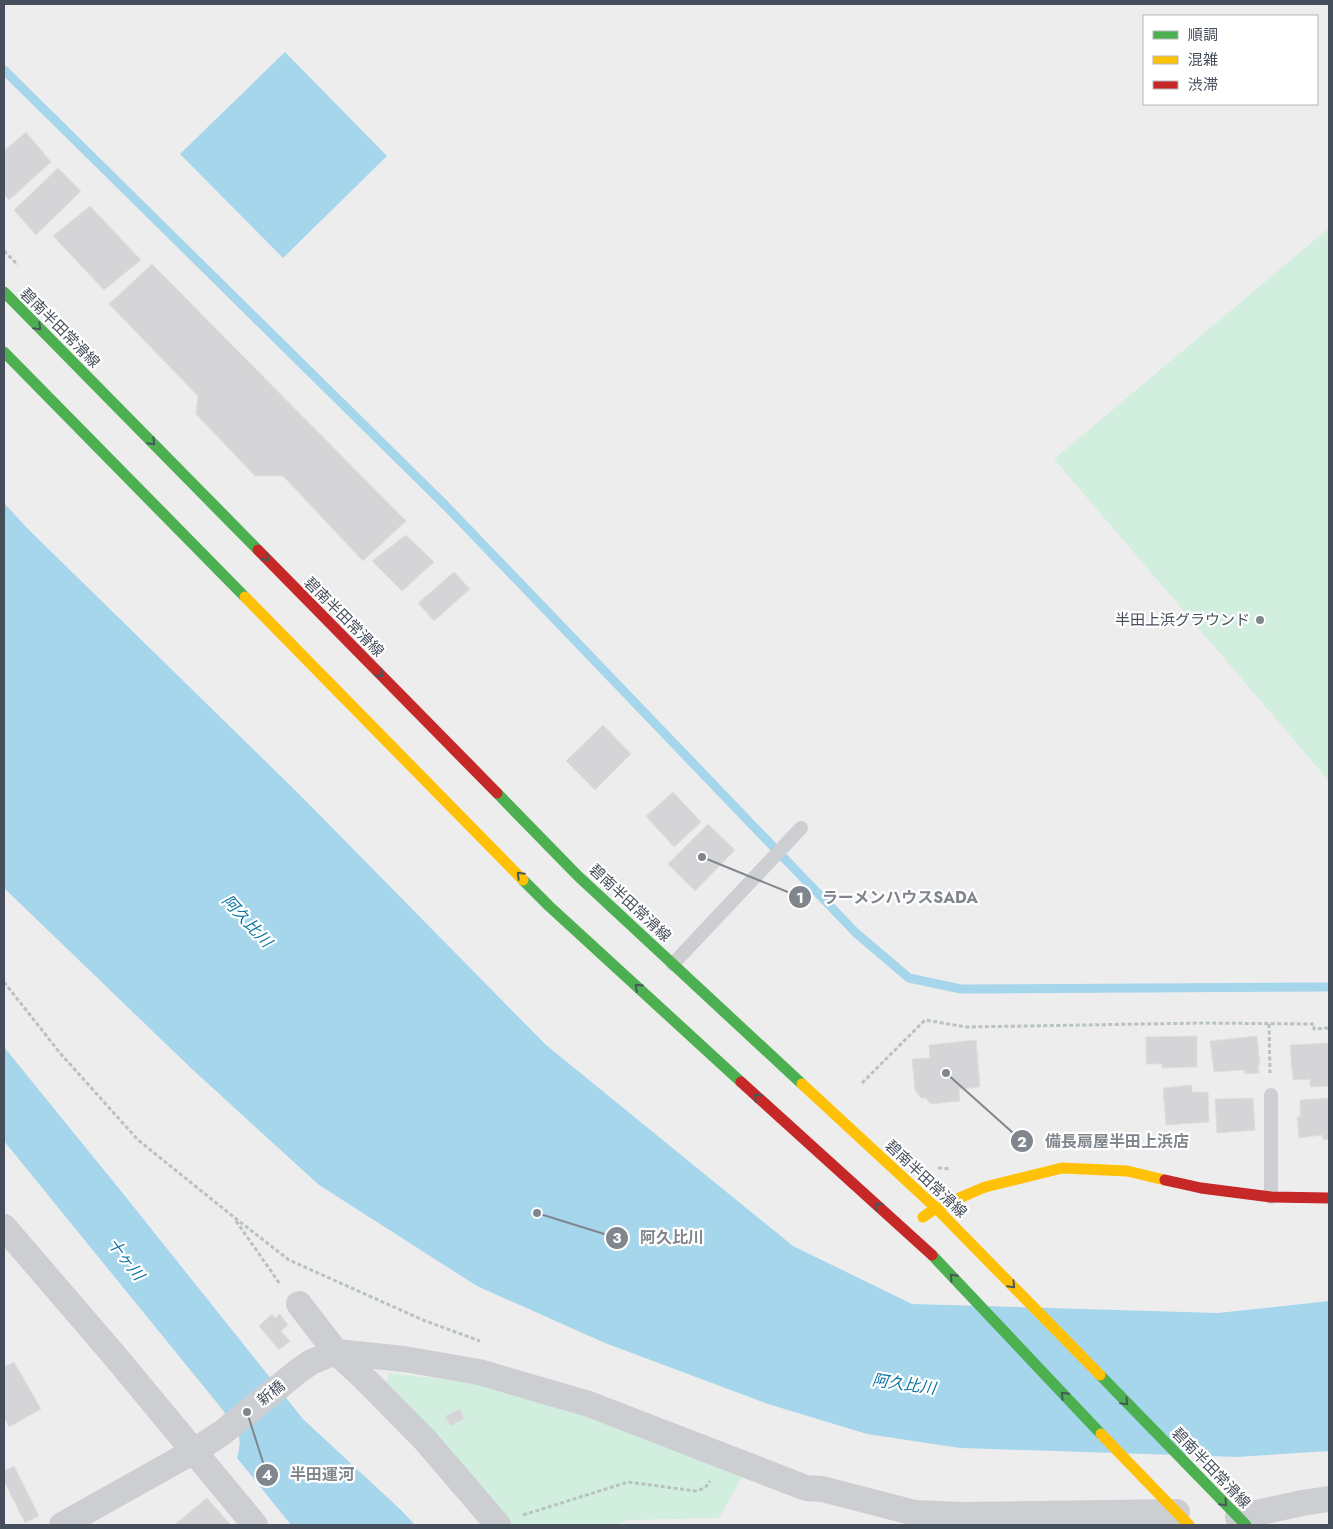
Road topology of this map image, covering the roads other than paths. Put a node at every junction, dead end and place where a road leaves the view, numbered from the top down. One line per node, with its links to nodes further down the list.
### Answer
1 (4, 292): 4 (main road, 碧南半田常滑線, one-way to 4)
2 (4, 352): 10 (main road, one-way to 2)
3 (801, 828): 4 (lane)
4 (673, 964): 8 (main road, 碧南半田常滑線)
5 (1271, 1095): 6 (lane)
6 (1271, 1197): 7 (main road); 8 (main road)
7 (1329, 1198)
8 (936, 1208): 10 (main road); 17 (main road, 碧南半田常滑線, one-way to 17)
9 (4, 1227): 13 (street)
10 (904, 1229): 15 (main road, one-way to 10)
11 (299, 1304): 12 (street)
12 (336, 1352): 13 (street, 新橋); 16 (street); 18 (street)
13 (194, 1451): 19 (street, 新橋); 20 (street)
14 (1329, 1499): 17 (street)
15 (1183, 1519): 16 (street)
16 (960, 1520)
17 (1242, 1521)
18 (508, 1523)
19 (62, 1525)
20 (255, 1525)

